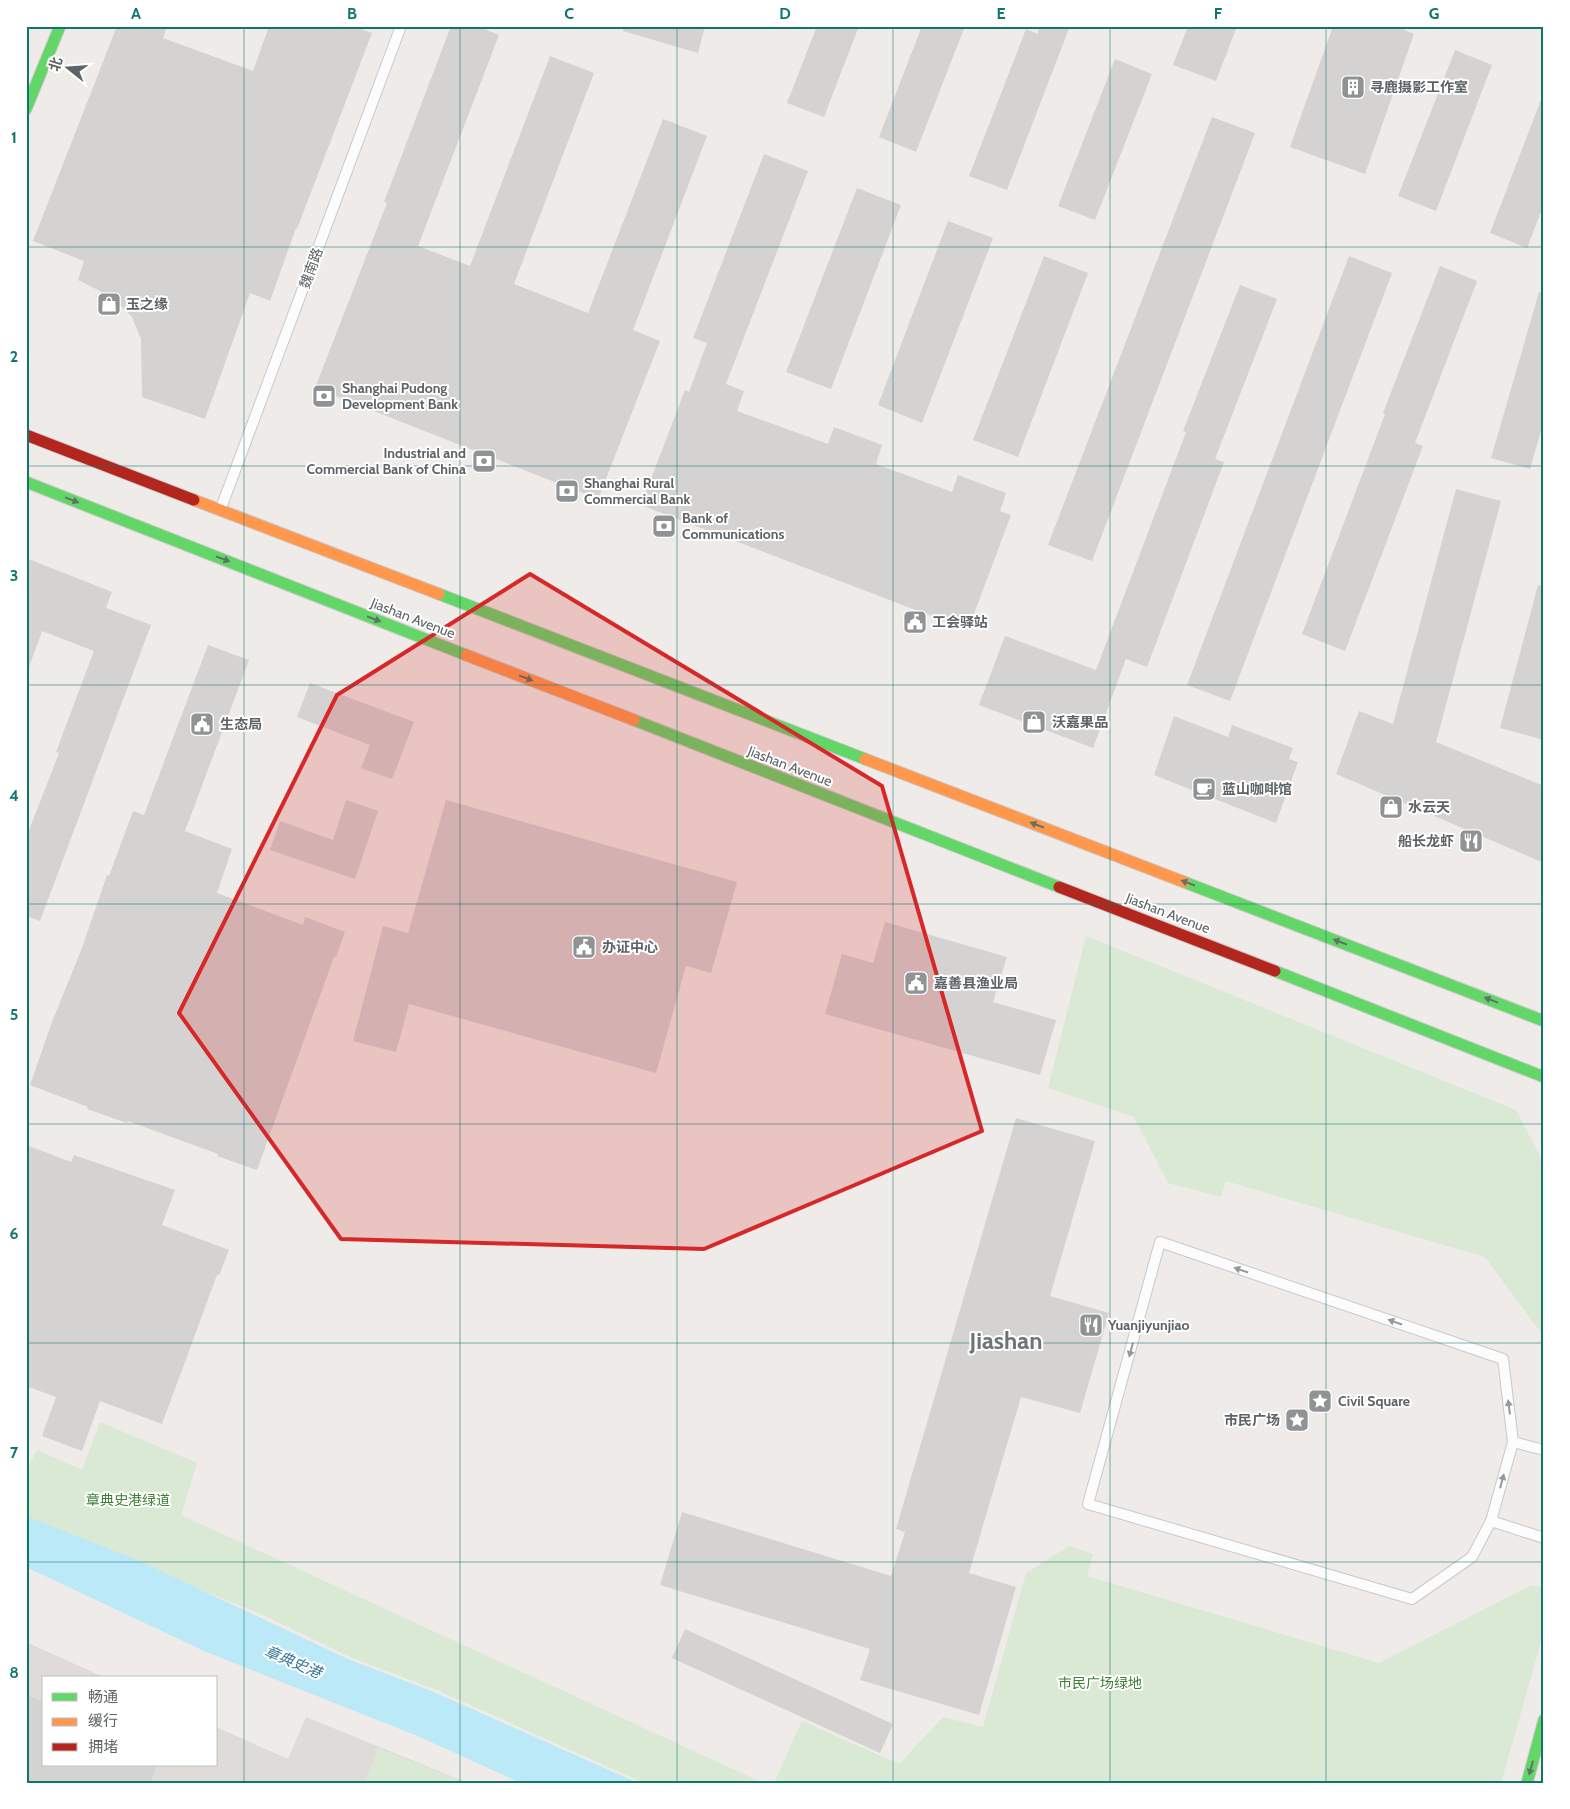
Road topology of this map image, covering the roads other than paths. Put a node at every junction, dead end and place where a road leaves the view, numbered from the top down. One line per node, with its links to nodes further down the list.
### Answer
1 (60, 26): 3 (main road)
2 (401, 26): 6 (lane, 魏南路)
3 (26, 109)
4 (26, 435): 6 (main road)
5 (26, 482): 8 (main road, Jiashan Avenue, one-way to 8)
6 (221, 509): 7 (main road, one-way to 6)
7 (1542, 1019)
8 (1544, 1077)
9 (1513, 1442): 10 (lane); 11 (lane, one-way to 9); 11 (lane, one-way to 11)
10 (1544, 1450)
11 (1491, 1521): 12 (lane)
12 (1544, 1538)
13 (1544, 1720): 14 (main road, one-way to 14)
14 (1527, 1783)

